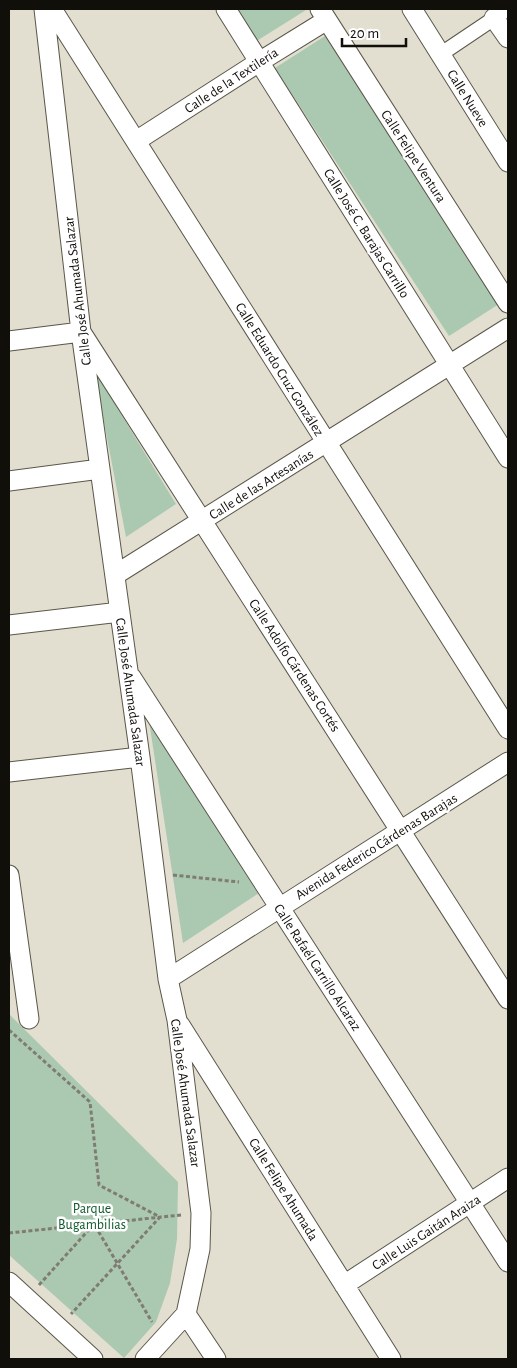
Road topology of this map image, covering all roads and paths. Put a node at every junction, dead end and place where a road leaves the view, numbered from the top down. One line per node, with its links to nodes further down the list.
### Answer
1 (44, 9): 14 (street, Calle José Ahumada Salazar)
2 (52, 9): 10 (street, Calle Eduardo Cruz González)
3 (226, 9): 9 (street, Calle José C. Barajas Carrillo)
4 (412, 9): 8 (street, Calle Nueve)
5 (501, 13): 7 (street); 8 (street)
6 (324, 14): 9 (street, Calle de la Textilería); 12 (street, Calle Felipe Ventura)
7 (508, 38)
8 (441, 54): 11 (street, Calle Nueve)
9 (259, 62): 10 (street, Calle de la Textilería); 16 (street, Calle José C. Barajas Carrillo)
10 (136, 141): 17 (street, Calle Eduardo Cruz González)
11 (508, 162)
12 (508, 302)
13 (508, 328): 16 (street, Calle de las Artesanías)
14 (82, 332): 15 (street); 19 (street, Calle José Ahumada Salazar); 21 (street, Calle Adolfo Cárdenas Cortés)
15 (9, 341)
16 (450, 365): 17 (street, Calle de las Artesanías); 18 (street, Calle José C. Barajas Carrillo)
17 (327, 442): 21 (street, Calle de las Artesanías); 26 (street, Calle Eduardo Cruz González)
18 (508, 458)
19 (100, 469): 20 (street); 22 (street, Calle José Ahumada Salazar)
20 (9, 480)
21 (202, 521): 22 (street, Calle de las Artesanías); 30 (street, Calle Adolfo Cárdenas Cortés)
22 (116, 575): 23 (street, Calle José Ahumada Salazar)
23 (120, 612): 24 (street); 25 (street, Calle José Ahumada Salazar)
24 (9, 625)
25 (127, 672): 27 (street, Calle José Ahumada Salazar); 33 (street, Calle Rafaél Carrillo Alcaraz)
26 (508, 729)
27 (140, 756): 29 (street); 31 (street, Calle José Ahumada Salazar)
28 (508, 762): 30 (street, Avenida Federico Cárdenas Barajas)
29 (9, 772)
30 (400, 830): 34 (street, Avenida Federico Cárdenas Barajas); 36 (street, Calle Adolfo Cárdenas Cortés)
31 (154, 873): 33 (path); 35 (street, Calle José Ahumada Salazar)
32 (9, 875): 37 (street)
33 (265, 884): 34 (street, Calle Rafaél Carrillo Alcaraz)
34 (279, 908): 35 (street, Avenida Federico Cárdenas Barajas); 41 (street, Calle Rafaél Carrillo Alcaraz)
35 (168, 978): 38 (street, Calle José Ahumada Salazar)
36 (508, 999)
37 (28, 1019)
38 (177, 1020): 42 (street, Calle José Ahumada Salazar); 49 (street, Calle Felipe Ahumada)
39 (9, 1030): 43 (path)
40 (508, 1178): 41 (street, Calle Luis Gaitán Araiza)
41 (470, 1203): 46 (street, Calle Rafaél Carrillo Alcaraz); 49 (street, Calle Luis Gaitán Araiza)
42 (202, 1213): 43 (path); 51 (street, Calle José Ahumada Salazar)
43 (160, 1217): 44 (path); 47 (path)
44 (94, 1224): 45 (path); 47 (path); 50 (path)
45 (9, 1233)
46 (508, 1262)
47 (118, 1264): 52 (path); 53 (path)
48 (9, 1282): 50 (street)
49 (344, 1285): 57 (street, Calle Felipe Ahumada)
50 (26, 1298): 52 (street)
51 (186, 1314): 53 (street, Calle José Ahumada Salazar); 56 (street)
52 (58, 1327): 54 (street)
53 (163, 1340): 55 (street, Calle José Ahumada Salazar)
54 (93, 1359)
55 (145, 1359)
56 (216, 1359)
57 (391, 1359)

